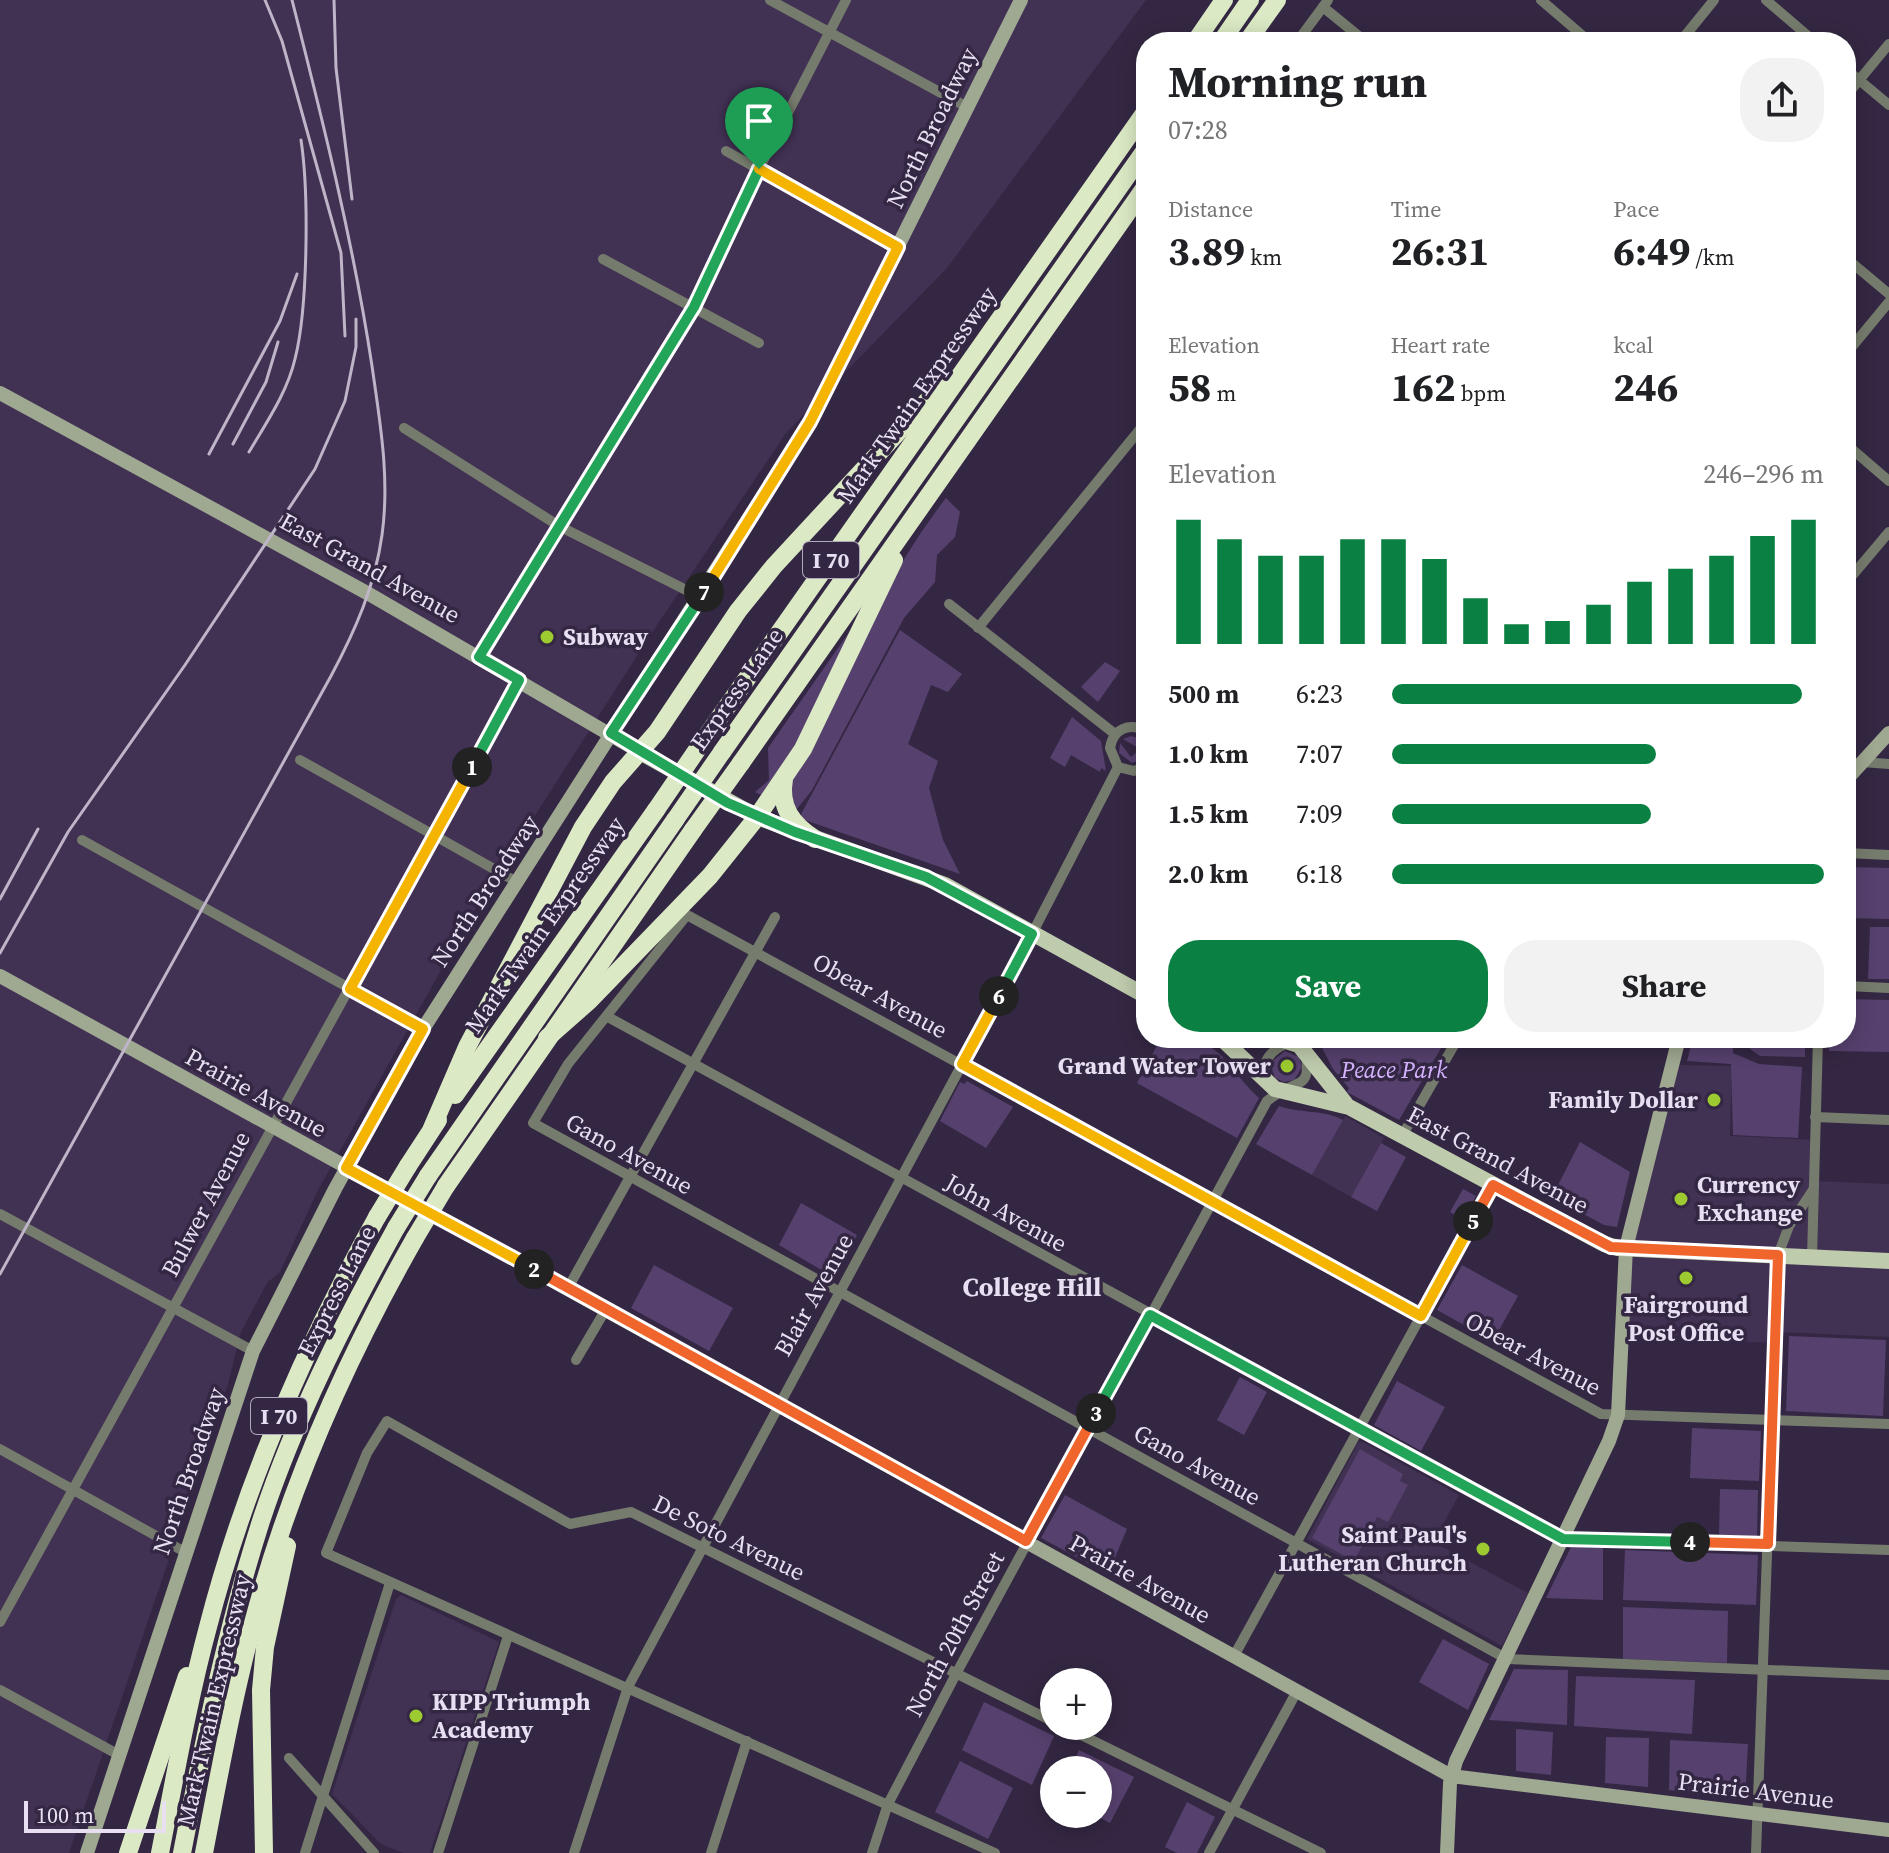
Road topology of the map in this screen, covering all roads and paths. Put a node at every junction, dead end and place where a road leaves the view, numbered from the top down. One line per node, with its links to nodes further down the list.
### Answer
1 (770, 0): 11 (street)
2 (846, 0): 11 (street)
3 (1021, 0): 25 (main road, North Broadway)
4 (1224, 0): 12 (highway)
5 (1250, 0): 13 (highway)
6 (1277, 0): 14 (highway)
7 (1541, 0): 17 (street)
8 (1714, 0): 18 (street)
9 (1766, 0): 19 (street)
10 (1326, 3): 15 (street); 16 (street)
11 (830, 32): 25 (street); 29 (street)
12 (1202, 32)
13 (1228, 32)
14 (1254, 32)
15 (1304, 32)
16 (1356, 32)
17 (1578, 32)
18 (1688, 32)
19 (1803, 32)
20 (1889, 44): 22 (street)
21 (1856, 77): 22 (street)
22 (1859, 80): 23 (street); 24 (street)
23 (1856, 84)
24 (1889, 105)
25 (967, 107): 31 (main road, North Broadway)
26 (1136, 125): 39 (highway, Mark Twain Expressway / I 70)
27 (726, 151): 29 (street)
28 (1136, 163): 163 (highway, Express Lane, bridge)
29 (759, 169): 31 (street); 36 (street)
30 (1136, 200): 45 (highway, Mark Twain Expressway / I 70)
31 (898, 247): 49 (main road, North Broadway)
32 (603, 259): 36 (street)
33 (1856, 266): 34 (street)
34 (1889, 294)
35 (1889, 302): 37 (street)
36 (694, 307): 38 (street); 46 (street)
37 (1856, 342)
38 (759, 343)
39 (958, 378): 58 (highway); 100 (highway, Mark Twain Expressway / I 70, bridge)
40 (0, 393): 52 (main road, East Grand Avenue)
41 (404, 428): 46 (street)
42 (1136, 434): 51 (street)
43 (1856, 453): 44 (street)
44 (1889, 481)
45 (917, 512): 65 (highway); 83 (highway, Mark Twain Expressway / I 70, bridge)
46 (559, 526): 49 (street); 52 (street)
47 (1889, 532): 48 (street)
48 (1856, 571)
49 (700, 597): 55 (main road, North Broadway)
50 (949, 604): 51 (street)
51 (978, 628): 57 (street)
52 (479, 657): 53 (main road, East Grand Avenue)
53 (519, 680): 55 (main road, East Grand Avenue); 67 (street, Bulwer Avenue)
54 (1136, 728): 57 (street)
55 (611, 733): 58 (main road, East Grand Avenue); 72 (main road, North Broadway)
56 (1889, 733): 60 (main road)
57 (1115, 734): 62 (street)
58 (640, 752): 66 (main road, East Grand Avenue); 100 (highway)
59 (300, 760): 67 (street)
60 (1862, 762): 61 (street); 63 (main road)
61 (1889, 764)
62 (1118, 767): 64 (street); 74 (street, Blair Avenue)
63 (1856, 769)
64 (1136, 770)
65 (785, 778): 66 (highway); 68 (highway)
66 (757, 817): 68 (main road, East Grand Avenue); 83 (highway)
67 (434, 835): 72 (street); 79 (street, Bulwer Avenue)
68 (815, 839): 74 (main road, East Grand Avenue)
69 (82, 840): 79 (street)
70 (1856, 853): 71 (street)
71 (1889, 855)
72 (517, 882): 82 (main road, North Broadway)
73 (775, 917): 75 (street)
74 (1032, 934): 80 (main road, East Grand Avenue); 92 (street, Blair Avenue)
75 (754, 950): 81 (street, Obear Avenue); 91 (street); 92 (street, Obear Avenue)
76 (0, 976): 99 (main road, Prairie Avenue)
77 (1856, 986): 78 (street)
78 (1889, 988)
79 (350, 989): 82 (street); 99 (street, Bulwer Avenue)
80 (1136, 991)
81 (608, 1017): 91 (street, John Avenue); 103 (street, Gano Avenue)
82 (423, 1029): 102 (main road, North Broadway)
83 (547, 1038): 128 (highway, Mark Twain Expressway / I 70, bridge)
84 (1231, 1048): 93 (main road, East Grand Avenue)
85 (1286, 1048): 93 (street)
86 (1302, 1048): 94 (street, North 20th Street)
87 (1304, 1048): 96 (main road, East Grand Avenue)
88 (1452, 1048): 101 (street)
89 (1676, 1048): 109 (main road)
90 (1818, 1048): 97 (street)
91 (693, 1064): 103 (street); 104 (street, John Avenue)
92 (962, 1064): 104 (street, Blair Avenue); 107 (street, Obear Avenue)
93 (1265, 1083): 94 (main road, East Grand Avenue); 95 (street)
94 (1283, 1091): 95 (street, North 20th Street); 96 (main road, East Grand Avenue)
95 (1267, 1101): 107 (street, North 20th Street)
96 (1349, 1107): 101 (main road, East Grand Avenue)
97 (1815, 1117): 98 (street); 106 (street)
98 (1889, 1120)
99 (271, 1125): 102 (main road, Prairie Avenue); 115 (street, Bulwer Avenue)
100 (432, 1128): 139 (highway, Mark Twain Expressway / I 70, bridge)
101 (1402, 1136): 105 (main road, East Grand Avenue)
102 (346, 1168): 113 (main road, Prairie Avenue); 119 (main road, North Broadway)
103 (629, 1177): 113 (street); 114 (street, Gano Avenue)
104 (901, 1179): 114 (street, Blair Avenue); 117 (street, John Avenue)
105 (1493, 1185): 109 (main road, East Grand Avenue); 118 (street)
106 (1813, 1190): 110 (street); 111 (street)
107 (1213, 1201): 117 (street, North 20th Street); 118 (street, Obear Avenue)
108 (0, 1214): 115 (street)
109 (1626, 1248): 110 (main road, East Grand Avenue); 122 (main road)
110 (1778, 1255): 111 (main road, East Grand Avenue); 123 (street)
111 (1812, 1257): 112 (main road, East Grand Avenue)
112 (1889, 1261)
113 (568, 1288): 116 (main road, Prairie Avenue)
114 (839, 1292): 121 (street, Blair Avenue); 125 (street, Gano Avenue)
115 (173, 1308): 119 (street); 129 (street, Bulwer Avenue)
116 (606, 1309): 120 (street); 121 (main road, Prairie Avenue)
117 (1150, 1315): 125 (street, North 20th Street); 126 (street, John Avenue)
118 (1421, 1316): 122 (street, Obear Avenue); 126 (street)
119 (253, 1351): 136 (main road, North Broadway)
120 (576, 1360)
121 (777, 1405): 131 (main road, Prairie Avenue); 134 (street, Blair Avenue)
122 (1618, 1415): 123 (street, Obear Avenue); 130 (main road)
123 (1772, 1420): 124 (street, Obear Avenue); 133 (street)
124 (1889, 1424)
125 (1088, 1428): 131 (street, North 20th Street); 132 (street, Gano Avenue)
126 (1360, 1429): 130 (street, John Avenue); 132 (street)
127 (0, 1449): 129 (street)
128 (302, 1472): 164 (highway, Mark Twain Expressway / I 70); 165 (highway)
129 (74, 1490): 136 (street); 138 (street, Bulwer Avenue)
130 (1563, 1539): 133 (street, John Avenue); 142 (main road)
131 (1026, 1541): 141 (main road, Prairie Avenue); 144 (street, North 20th Street)
132 (1296, 1543): 141 (street); 142 (street, Gano Avenue)
133 (1768, 1544): 135 (street, John Avenue); 143 (street)
134 (701, 1547): 137 (street, De Soto Avenue); 144 (street, De Soto Avenue); 146 (street, Blair Avenue)
135 (1889, 1550)
136 (185, 1552): 152 (main road, North Broadway)
137 (390, 1583): 140 (street); 155 (street)
138 (0, 1622)
139 (208, 1626): 161 (highway); 162 (highway, Mark Twain Expressway / I 70)
140 (508, 1636): 146 (street); 168 (street)
141 (1234, 1656): 148 (main road, Prairie Avenue)
142 (1507, 1659): 143 (street, Gano Avenue); 154 (main road)
143 (1761, 1670): 145 (street, Gano Avenue); 158 (street)
144 (956, 1674): 149 (street, De Soto Avenue); 156 (street, North 20th Street)
145 (1889, 1675)
146 (628, 1687): 151 (street); 169 (street, Blair Avenue)
147 (0, 1690): 152 (street)
148 (1297, 1691): 154 (main road, Prairie Avenue); 157 (street)
149 (1040, 1715)
150 (1092, 1740): 157 (street)
151 (747, 1741): 156 (street); 170 (street)
152 (119, 1755): 160 (main road, North Broadway)
153 (289, 1758): 155 (street)
154 (1451, 1776): 158 (main road, Prairie Avenue); 175 (main road)
155 (323, 1797): 166 (street); 167 (street)
156 (888, 1804): 171 (street, North 20th Street); 172 (street)
157 (1233, 1809): 173 (street); 174 (street)
158 (1757, 1813): 159 (main road, Prairie Avenue); 176 (street)
159 (1889, 1830)
160 (87, 1853)
161 (128, 1853)
162 (160, 1853)
163 (182, 1853)
164 (204, 1853)
165 (264, 1853)
166 (305, 1853)
167 (374, 1853)
168 (438, 1853)
169 (574, 1853)
170 (711, 1853)
171 (872, 1853)
172 (995, 1853)
173 (1209, 1853)
174 (1321, 1853)
175 (1447, 1853)
176 (1756, 1853)

